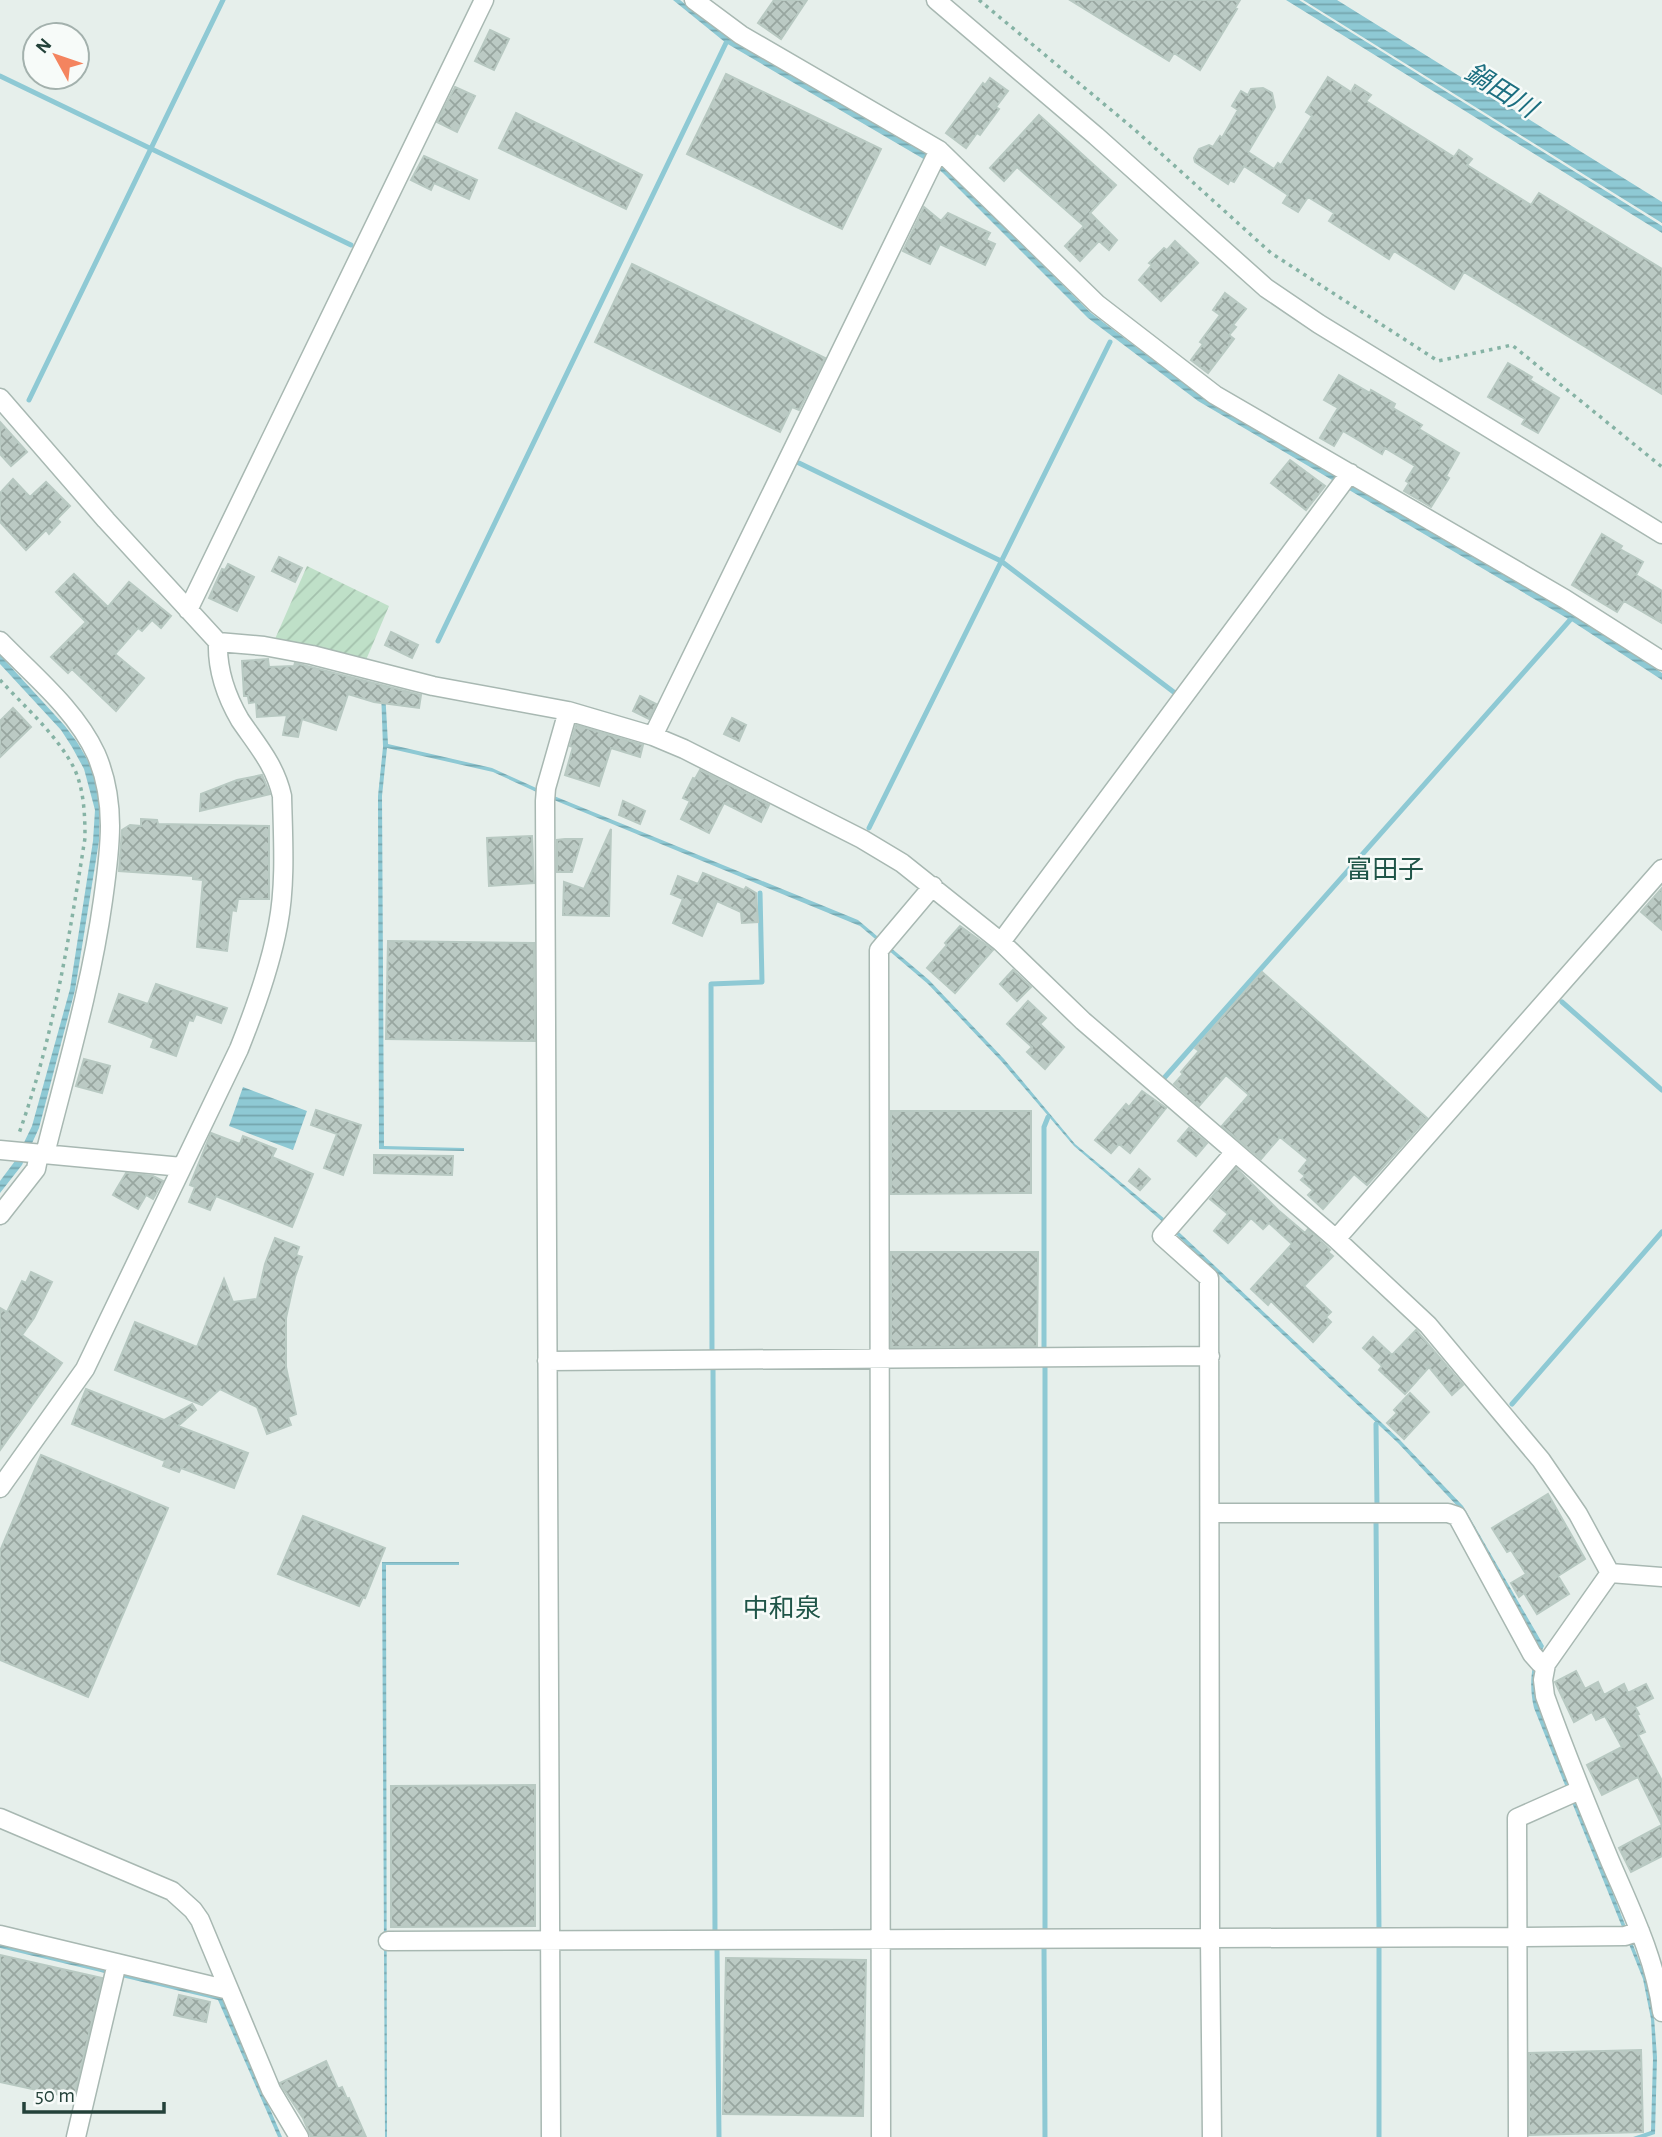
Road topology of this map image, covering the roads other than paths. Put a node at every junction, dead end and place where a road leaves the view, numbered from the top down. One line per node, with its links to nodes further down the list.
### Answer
1 (484, 0): 8 (street)
2 (694, 0): 4 (street)
3 (936, 0): 7 (street)
4 (935, 158): 6 (street); 13 (street)
5 (0, 398): 8 (street)
6 (1344, 481): 11 (street); 16 (street)
7 (1662, 534)
8 (188, 610): 10 (street)
9 (0, 641): 17 (street)
10 (218, 642): 12 (street); 19 (street)
11 (1662, 661)
12 (568, 711): 13 (street); 24 (street)
13 (653, 736): 15 (street)
14 (1662, 869): 21 (street)
15 (933, 886): 16 (street); 23 (street)
16 (1001, 942): 18 (street)
17 (24, 1152): 19 (street); 20 (street)
18 (1235, 1152): 21 (street); 22 (street)
19 (182, 1167): 25 (street)
20 (0, 1215)
21 (1336, 1239): 27 (street)
22 (1210, 1356): 23 (street); 26 (street)
23 (879, 1359): 24 (street); 37 (street)
24 (547, 1361): 36 (street)
25 (0, 1488)
26 (1210, 1513): 29 (street); 35 (street)
27 (1610, 1573): 28 (street); 29 (street)
28 (1662, 1577)
29 (1539, 1661): 30 (street)
30 (1573, 1793): 32 (street); 34 (street)
31 (0, 1818): 40 (street)
32 (1633, 1933): 34 (street); 41 (street)
33 (0, 1935): 39 (street)
34 (1517, 1937): 35 (street); 47 (street)
35 (1210, 1938): 37 (street); 46 (street)
36 (550, 1940): 37 (street); 38 (street); 44 (street)
37 (879, 1940): 45 (street)
38 (388, 1941)
39 (115, 1970): 40 (street); 42 (street)
40 (229, 1990): 43 (street)
41 (1662, 2012)
42 (76, 2137)
43 (299, 2137)
44 (551, 2137)
45 (881, 2137)
46 (1212, 2137)
47 (1518, 2137)

